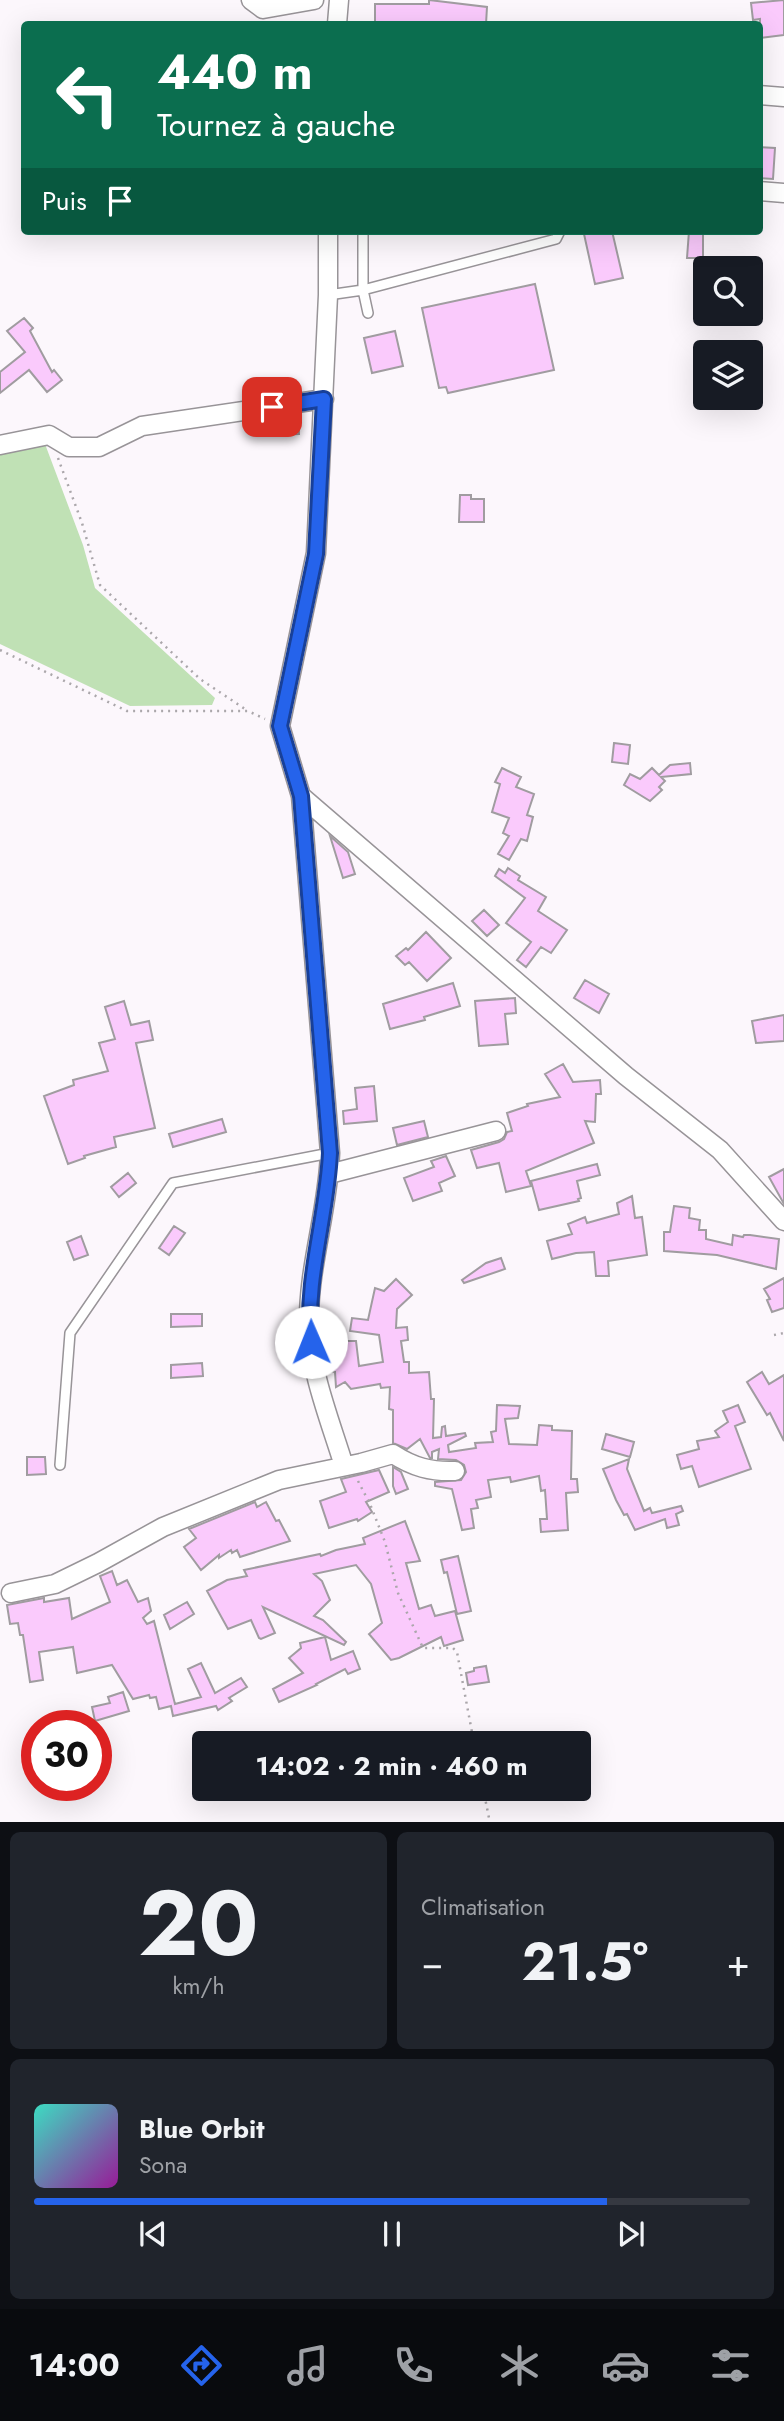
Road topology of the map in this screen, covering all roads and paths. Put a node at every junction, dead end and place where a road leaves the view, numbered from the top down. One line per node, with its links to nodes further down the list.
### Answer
1 (251, 0): 2 (street)
2 (314, 0)
3 (338, 0): 4 (street)
4 (337, 21)
5 (763, 95): 6 (street)
6 (784, 97)
7 (763, 191): 8 (street)
8 (784, 193)
9 (328, 235): 13 (street)
10 (363, 235): 12 (lane)
11 (558, 235): 12 (lane)
12 (363, 290): 13 (lane); 14 (lane)
13 (328, 295): 15 (street)
14 (368, 313)
15 (324, 399): 16 (street); 20 (street)
16 (49, 435): 17 (street); 19 (path)
17 (0, 445)
18 (0, 650): 19 (path)
19 (248, 711): 20 (path)
20 (280, 726): 21 (street)
21 (301, 796): 23 (street); 25 (street)
22 (496, 1131): 24 (street)
23 (330, 1153): 24 (street); 28 (lane)
24 (329, 1174): 29 (street)
25 (784, 1221)
26 (784, 1333): 27 (path)
27 (774, 1335)
28 (60, 1465)
29 (344, 1466): 30 (street); 31 (street); 32 (path)
30 (456, 1471)
31 (11, 1593)
32 (472, 1731)
33 (486, 1801): 34 (path)
34 (490, 1822)

